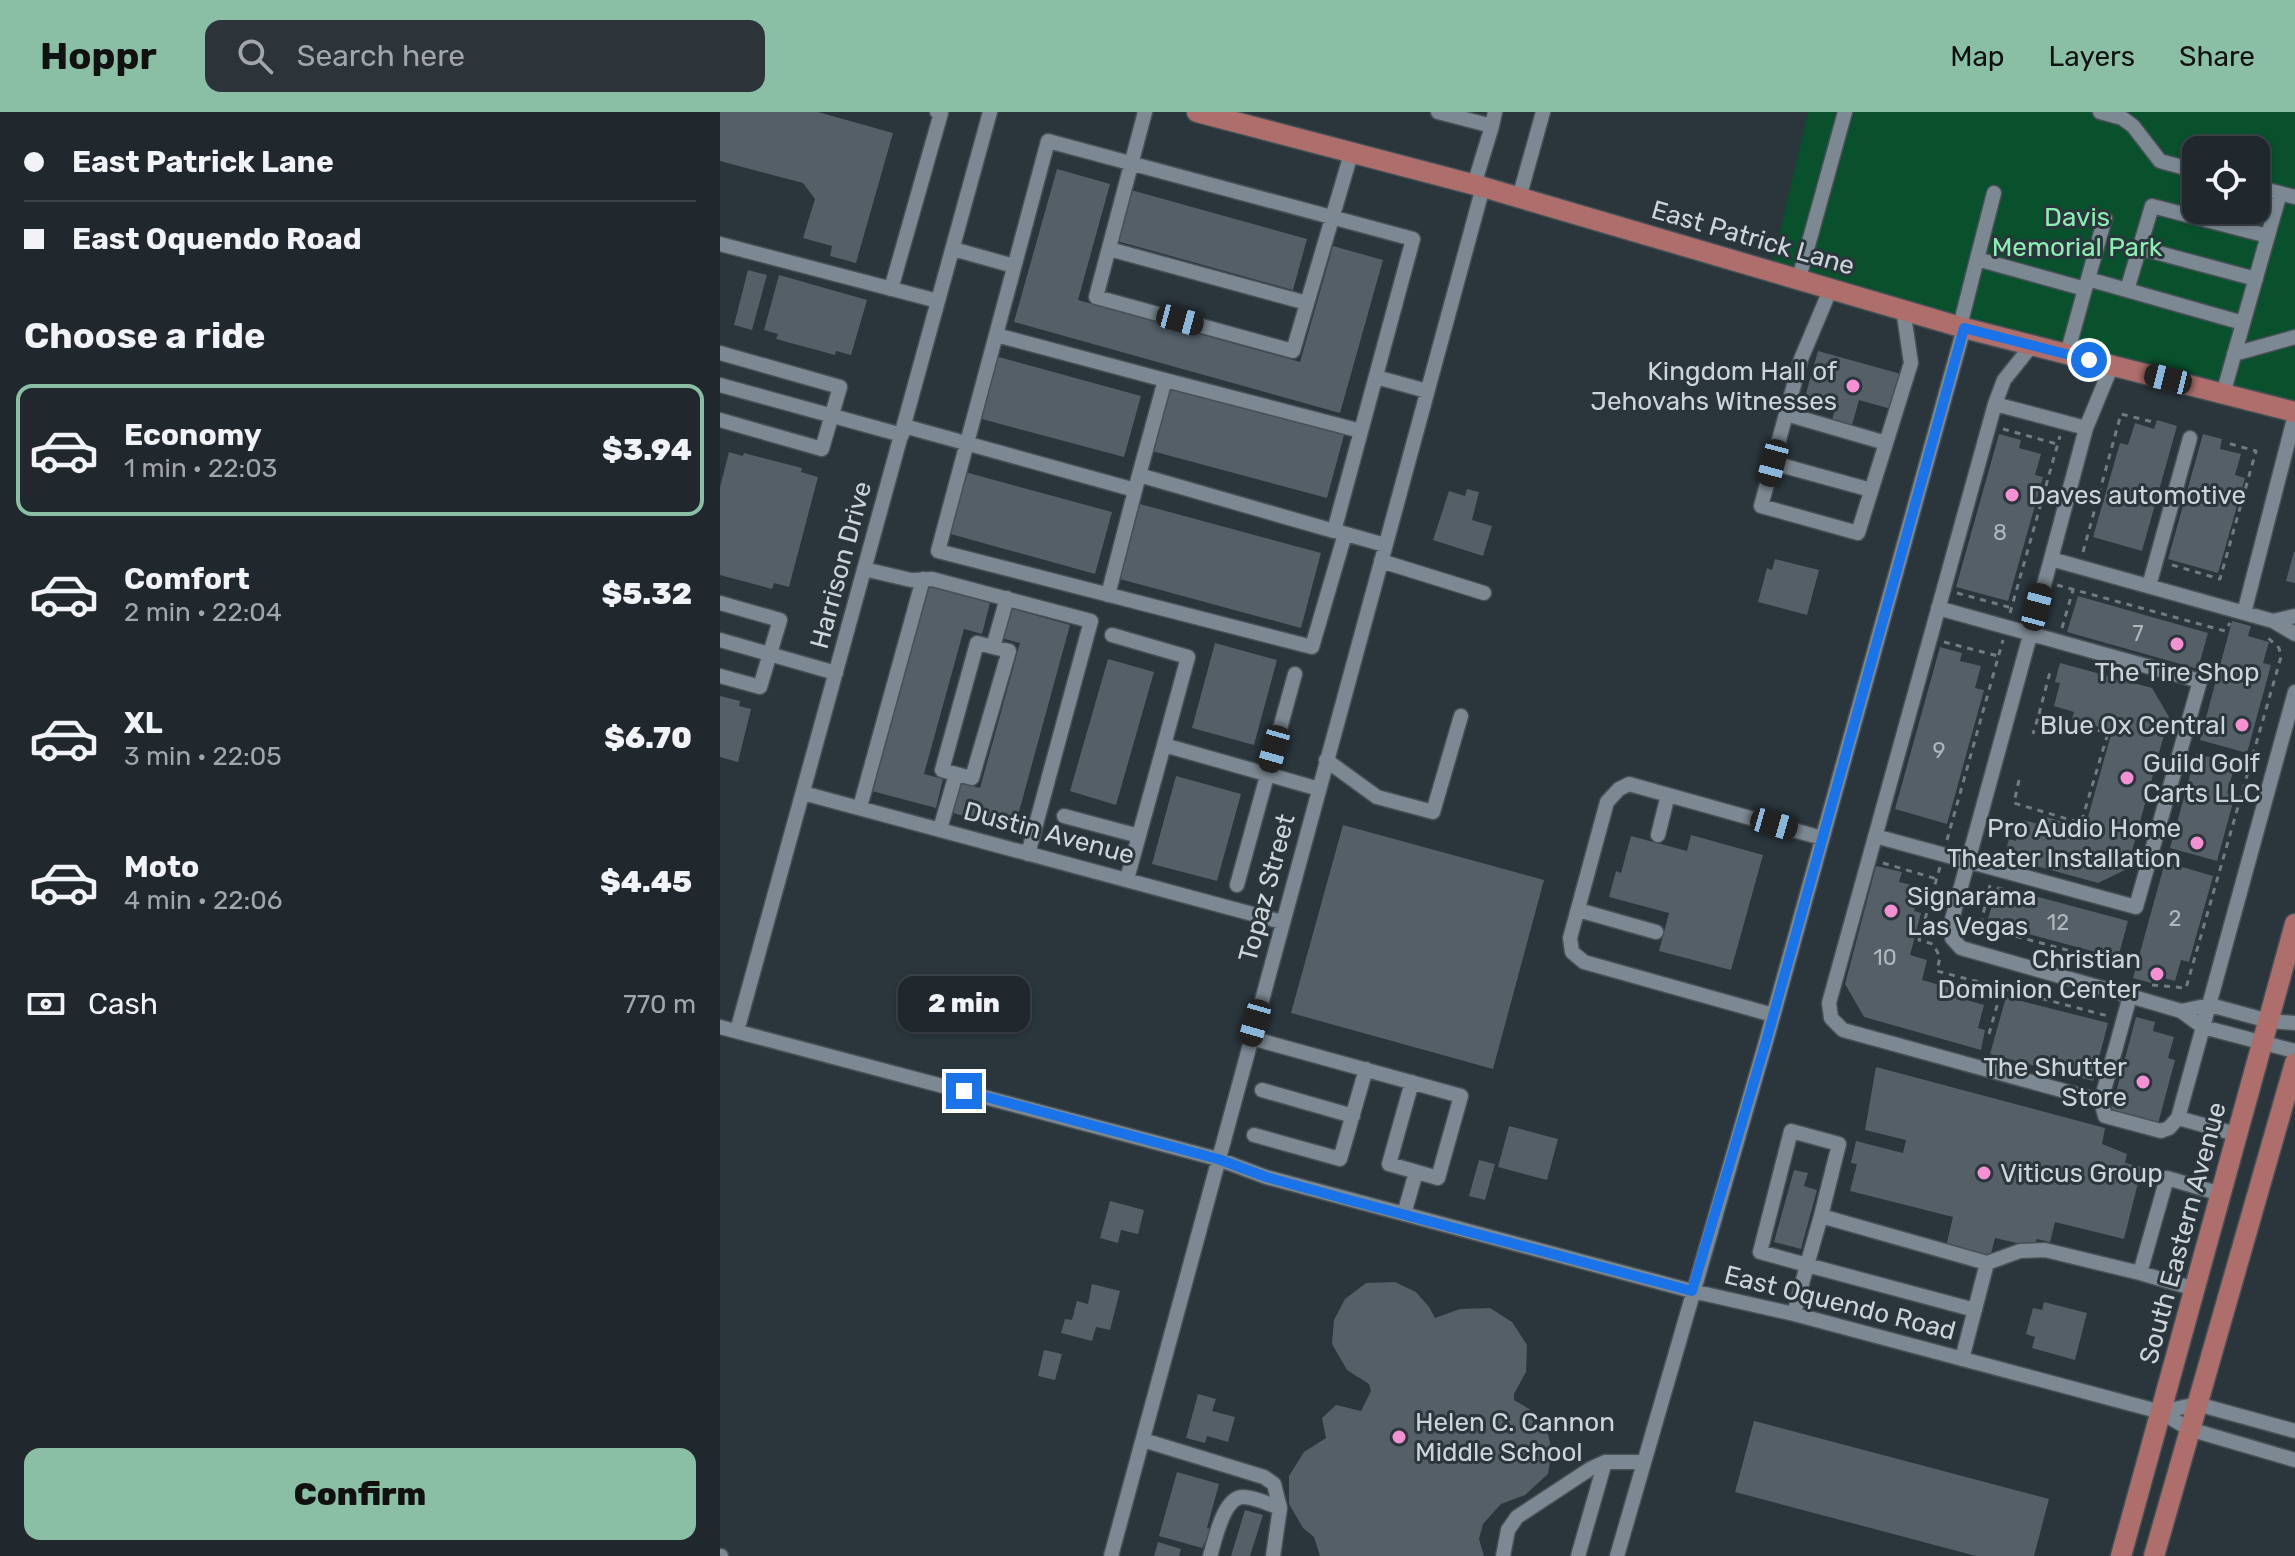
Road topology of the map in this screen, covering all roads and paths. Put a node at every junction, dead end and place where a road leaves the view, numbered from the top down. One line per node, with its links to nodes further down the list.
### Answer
1 (937, 112): 32 (street)
2 (990, 112): 24 (street, Harrison Drive)
3 (1145, 112): 11 (street)
4 (1197, 112): 10 (main road, East Patrick Lane)
5 (1438, 112): 9 (street)
6 (1543, 112): 18 (street)
7 (1845, 112): 28 (street)
8 (2100, 112): 12 (street)
9 (1494, 119): 13 (street, Topaz Street)
10 (1351, 154): 13 (main road, East Patrick Lane); 19 (street)
11 (1131, 163): 19 (street); 25 (street); 27 (street)
12 (2182, 167)
13 (1478, 186): 18 (main road, East Patrick Lane); 49 (street, Topaz Street)
14 (2270, 190): 16 (street)
15 (1994, 193): 26 (street)
16 (2280, 193): 17 (street); 21 (street)
17 (2295, 197)
18 (1519, 198): 28 (main road, East Patrick Lane)
19 (1332, 218): 35 (street); 46 (street)
20 (2105, 218): 30 (street)
21 (2268, 236): 23 (street); 29 (street)
22 (720, 244): 32 (street)
23 (2140, 248): 29 (street); 33 (street)
24 (953, 249): 27 (street); 34 (street, Harrison Drive)
25 (1109, 249): 35 (street); 35 (street)
26 (1977, 259): 30 (street); 38 (street)
27 (1014, 266): 39 (street)
28 (1799, 278): 31 (main road, East Patrick Lane)
29 (2256, 279): 37 (street)
30 (2087, 284): 33 (street); 43 (street)
31 (1831, 288): 36 (main road, East Patrick Lane); 52 (street)
32 (891, 289): 34 (street)
33 (2127, 290): 37 (street)
34 (938, 301): 60 (street, Harrison Drive)
35 (1307, 303)
36 (1903, 309): 38 (main road, East Patrick Lane); 64 (street)
37 (2243, 323): 44 (street)
38 (1962, 327): 41 (main road, East Patrick Lane); 125 (street)
39 (996, 335): 47 (street); 63 (street)
40 (2295, 337): 44 (street)
41 (2032, 345): 43 (main road, East Patrick Lane); 51 (street)
42 (720, 353): 54 (street)
43 (2067, 354): 45 (main road, East Patrick Lane)
44 (2234, 354): 50 (street)
45 (2112, 365): 50 (main road, East Patrick Lane); 59 (street)
46 (1376, 377): 49 (street); 61 (street)
47 (1165, 380): 61 (street); 68 (street)
48 (720, 385): 54 (street)
49 (1427, 391): 72 (street, Topaz Street)
50 (2223, 394): 53 (main road, East Patrick Lane)
51 (1995, 404): 56 (street); 58 (street)
52 (1786, 414): 64 (street); 67 (street)
53 (2295, 414): 89 (street)
54 (832, 416): 55 (street); 60 (street)
55 (720, 420)
56 (2064, 422): 59 (street); 66 (path)
57 (2153, 422): 76 (path)
58 (1990, 425): 66 (path); 81 (street)
59 (2086, 428): 73 (street)
60 (903, 430): 63 (street); 77 (street, Harrison Drive)
61 (1361, 431): 71 (street)
62 (2190, 438): 74 (street)
63 (967, 443): 69 (street); 84 (street)
64 (1886, 443): 70 (street)
65 (2227, 443): 74 (path)
66 (2057, 444): 88 (path)
67 (1773, 463): 70 (street); 70 (street)
68 (1139, 475): 69 (street); 71 (street)
69 (1135, 490): 84 (street)
70 (1871, 490)
71 (1340, 532): 72 (street); 84 (street)
72 (1385, 545): 75 (street, Topaz Street)
73 (2051, 559): 76 (street); 79 (street)
74 (2156, 560): 80 (street)
75 (1381, 561): 83 (street); 112 (street, Topaz Street)
76 (2079, 567): 80 (street)
77 (864, 569): 78 (street); 104 (street, Harrison Drive)
78 (923, 579): 85 (street); 119 (street)
79 (2044, 582): 82 (path); 93 (street)
80 (2149, 586): 89 (street)
81 (1944, 589): 87 (street); 88 (path)
82 (2073, 590): 89 (path); 99 (path)
83 (1484, 593)
84 (1108, 595)
85 (1007, 598): 100 (street); 126 (street)
86 (720, 603): 101 (street)
87 (1938, 608): 92 (street); 97 (street)
88 (2012, 608): 92 (path)
89 (2238, 615): 91 (street)
90 (2295, 616): 91 (street)
91 (2273, 621): 95 (street)
92 (2007, 627): 93 (street); 102 (path)
93 (2030, 633): 99 (street); 129 (street)
94 (2263, 634): 142 (path)
95 (2295, 634)
96 (1112, 635): 111 (street)
97 (1930, 638): 102 (path); 124 (street)
98 (720, 640): 101 (street)
99 (2058, 641): 129 (street)
100 (993, 647): 113 (street); 113 (street)
101 (769, 654): 104 (street); 106 (street)
102 (1998, 656): 127 (path)
103 (2050, 672): 108 (path)
104 (836, 673): 117 (street, Harrison Drive)
105 (1295, 674): 114 (street)
106 (720, 676)
107 (2295, 692): 143 (street)
108 (2039, 714): 110 (path); 115 (path)
109 (1461, 716): 112 (street)
110 (2033, 734)
111 (1164, 745): 114 (street); 123 (street)
112 (1326, 760): 116 (street, Topaz Street)
113 (956, 774): 121 (street)
114 (1267, 774): 116 (street); 132 (street)
115 (2019, 780)
116 (1319, 789): 135 (street, Topaz Street)
117 (803, 793): 119 (street, Dustin Avenue); 150 (street, Harrison Drive)
118 (1668, 795): 122 (street); 125 (street); 134 (street)
119 (860, 807): 121 (street, Dustin Avenue)
120 (1064, 816): 123 (street)
121 (940, 829): 126 (street, Dustin Avenue)
122 (1658, 835)
123 (1139, 836): 130 (street)
124 (1875, 836): 127 (street); 128 (street)
125 (1822, 838): 145 (street)
126 (1028, 854): 130 (street, Dustin Avenue)
127 (1944, 855): 129 (street)
128 (1869, 859): 131 (path); 159 (street)
129 (1967, 862): 139 (street)
130 (1127, 879): 135 (street, Dustin Avenue)
131 (1937, 879)
132 (1237, 885)
133 (1990, 885): 137 (path)
134 (1578, 910): 138 (street); 145 (street)
135 (1282, 922): 152 (street, Topaz Street)
136 (2295, 924): 146 (main road, South Eastern Avenue)
137 (1981, 927): 139 (path); 140 (path)
138 (1656, 932)
139 (1975, 952): 142 (street)
140 (2112, 962)
141 (2002, 988): 151 (path)
142 (2130, 996): 144 (street); 159 (street)
143 (2210, 1005): 144 (street); 146 (street); 149 (street)
144 (2181, 1011): 149 (street)
145 (1773, 1015): 173 (street)
146 (2269, 1021): 147 (street); 153 (main road, South Eastern Avenue)
147 (2295, 1023)
148 (720, 1027): 150 (street, East Oquendo Road)
149 (2203, 1027): 153 (street); 161 (street)
150 (737, 1031): 164 (street, East Oquendo Road)
151 (1989, 1034)
152 (1251, 1038): 156 (street); 164 (street, Topaz Street)
153 (2262, 1042): 154 (street); 162 (main road, South Eastern Avenue)
154 (2295, 1051)
155 (2295, 1063): 177 (main road)
156 (1366, 1069): 157 (street); 160 (street)
157 (1412, 1082): 165 (street); 165 (street)
158 (1262, 1090): 160 (street)
159 (2101, 1101): 161 (street)
160 (1353, 1116): 163 (street)
161 (2178, 1118): 162 (street)
162 (2236, 1134): 166 (main road, South Eastern Avenue)
163 (1254, 1135)
164 (1218, 1159): 167 (street, East Oquendo Road); 181 (street, Topaz Street)
165 (1416, 1172): 167 (street)
166 (2221, 1194): 171 (street); 172 (main road, South Eastern Avenue)
167 (1404, 1214): 173 (street, East Oquendo Road)
168 (1821, 1216): 169 (street); 170 (street); 170 (street)
169 (1987, 1263): 171 (street); 174 (street)
170 (1807, 1265): 174 (street); 175 (street)
171 (2140, 1273): 172 (street)
172 (2195, 1289): 178 (main road, South Eastern Avenue)
173 (1692, 1291): 175 (street, East Oquendo Road); 184 (street)
174 (1975, 1310): 176 (street)
175 (1794, 1314): 176 (street, East Oquendo Road)
176 (1962, 1359): 178 (street, East Oquendo Road)
177 (2197, 1404): 178 (street, East Oquendo Road); 179 (main road); 180 (street, East Oquendo Road)
178 (2161, 1412): 179 (street, East Oquendo Road); 192 (main road, South Eastern Avenue)
179 (2189, 1429): 182 (street, East Oquendo Road); 193 (main road)
180 (2295, 1431)
181 (1143, 1440): 185 (street); 186 (street, Topaz Street)
182 (2295, 1460)
183 (1605, 1462): 184 (street); 189 (street); 190 (street)
184 (1642, 1462): 191 (street)
185 (1280, 1508): 187 (street); 188 (street)
186 (1111, 1556)
187 (1210, 1556)
188 (1273, 1556)
189 (1503, 1556)
190 (1578, 1556)
191 (1617, 1556)
192 (2121, 1556)
193 (2154, 1556)

